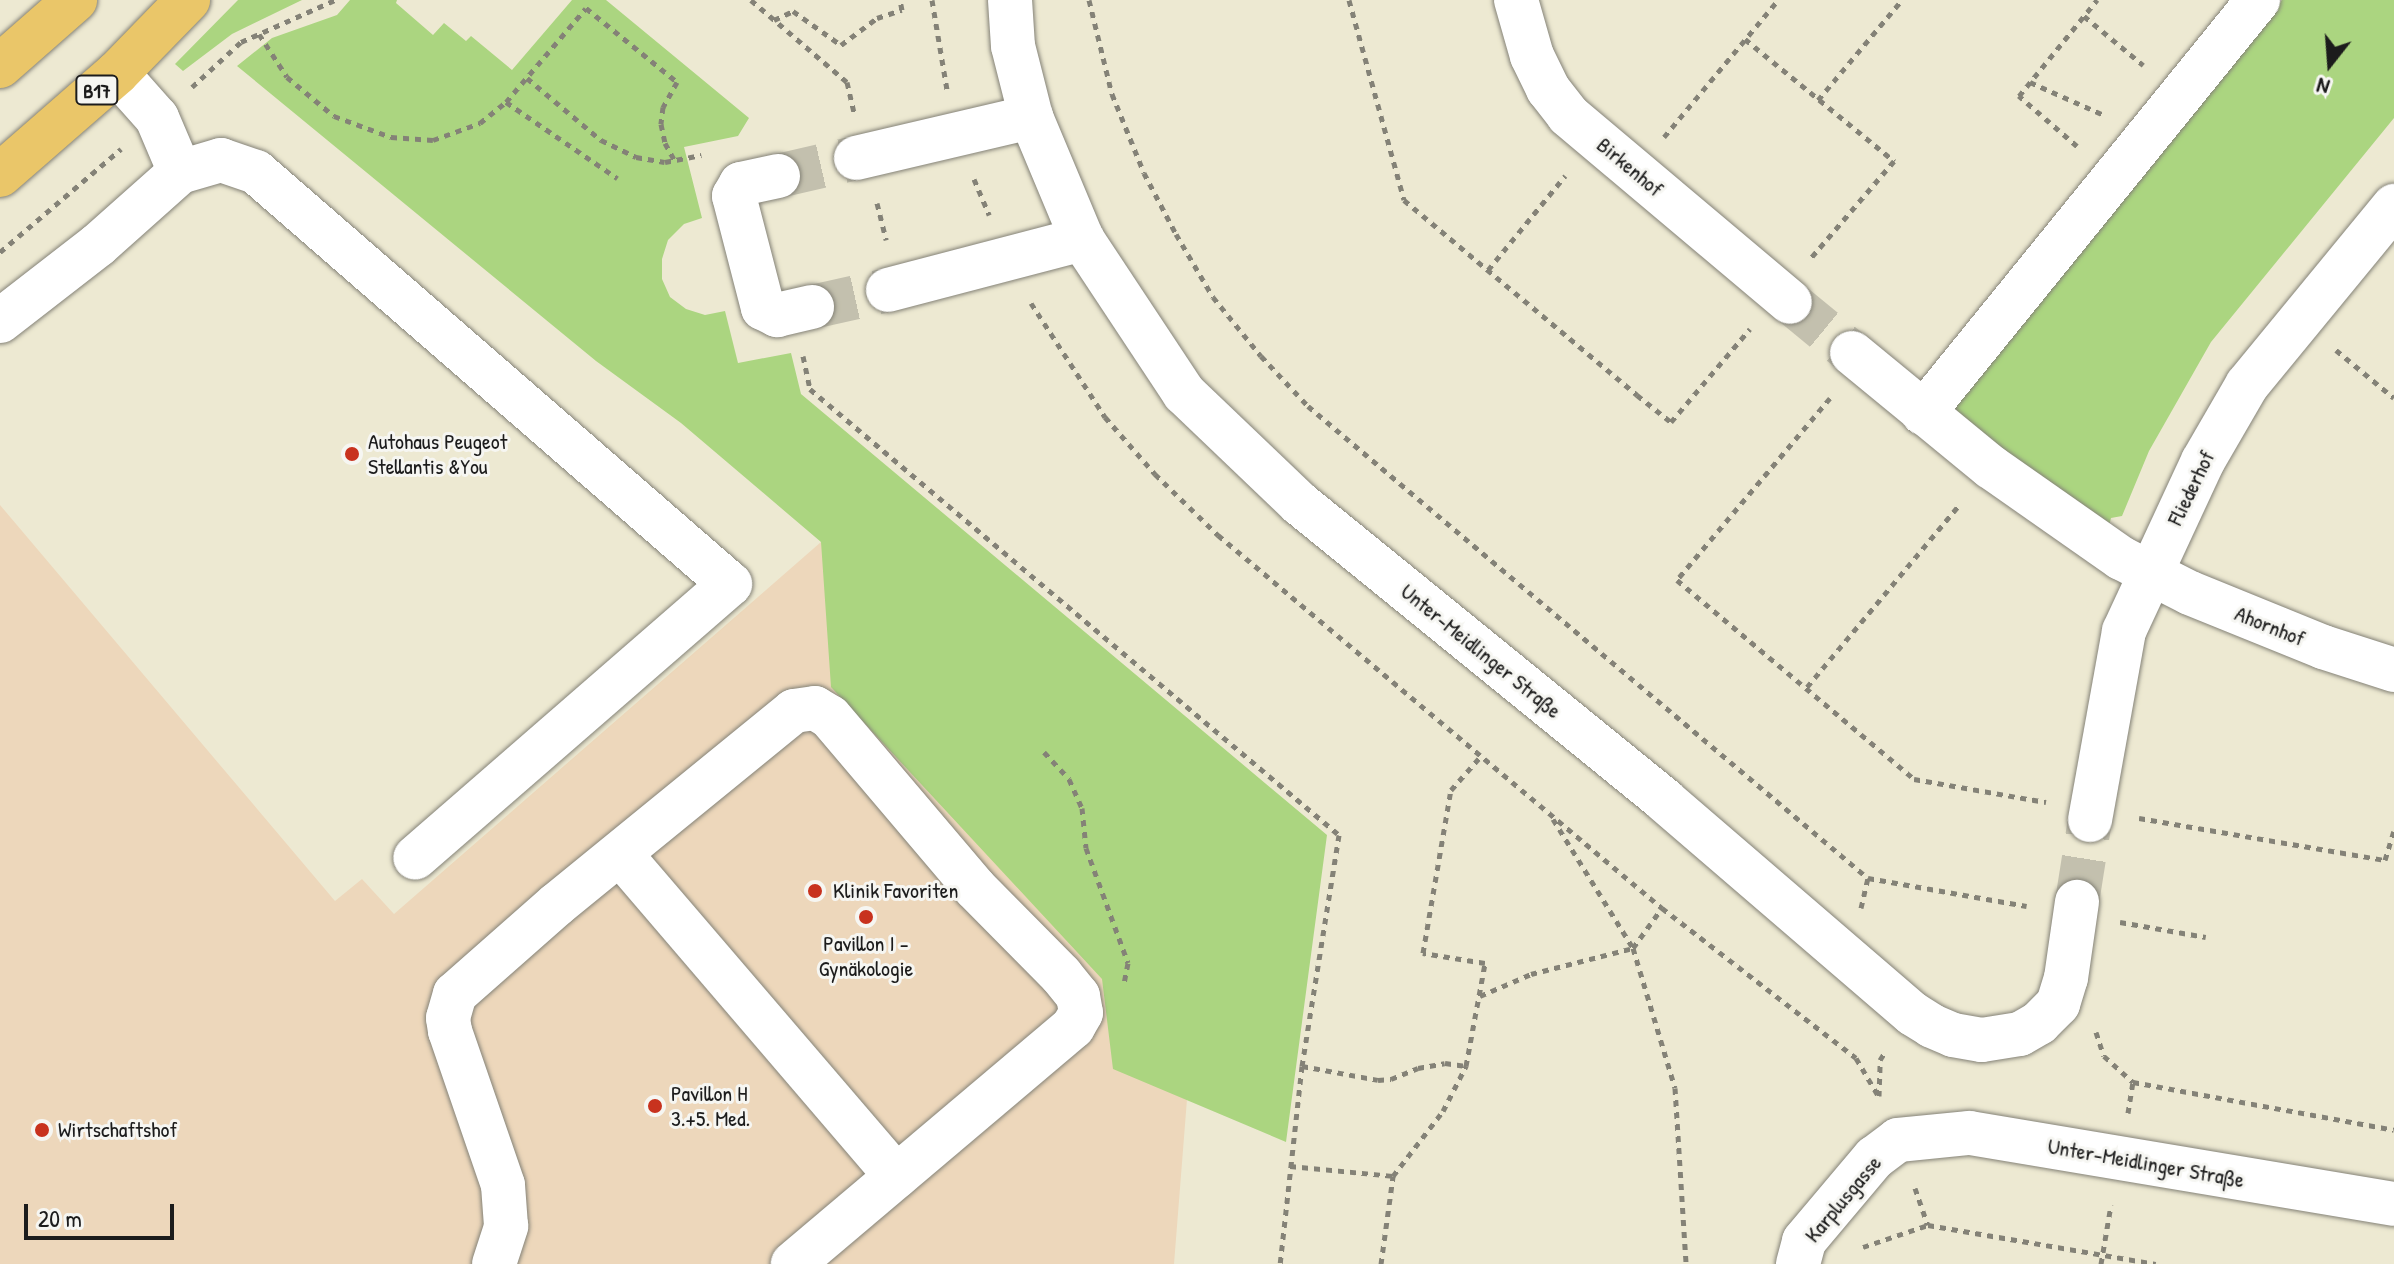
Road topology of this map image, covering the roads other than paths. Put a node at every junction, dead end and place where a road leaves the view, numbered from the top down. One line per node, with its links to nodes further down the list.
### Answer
1 (75, 0): 6 (main road)
2 (188, 0): 7 (main road, B17)
3 (1010, 0): 8 (street, Unter-Meidlinger Straße)
4 (1516, 0): 16 (street, Birkenhof)
5 (2258, 0): 20 (street)
6 (0, 66)
7 (117, 73): 10 (street); 11 (main road, B17)
8 (1031, 117): 9 (street); 14 (street, Unter-Meidlinger Straße)
9 (856, 158)
10 (180, 172): 18 (street); 25 (street)
11 (0, 175)
12 (778, 176): 17 (street)
13 (2394, 206): 21 (street, Fliederhof)
14 (1082, 239): 15 (street); 26 (street, Unter-Meidlinger Straße)
15 (888, 290)
16 (1790, 302)
17 (802, 309)
18 (0, 321)
19 (1857, 357): 20 (street)
20 (1923, 413): 21 (street)
21 (2149, 574): 22 (street, Ahornhof); 23 (street, Fliederhof)
22 (2394, 670)
23 (2104, 819)
24 (621, 855): 28 (street); 28 (street); 30 (street)
25 (415, 858)
26 (2090, 908)
27 (1898, 1140): 29 (street, Unter-Meidlinger Straße); 32 (street, Karplusgasse)
28 (896, 1176): 31 (street)
29 (2394, 1204)
30 (494, 1264)
31 (793, 1264)
32 (1798, 1264)

